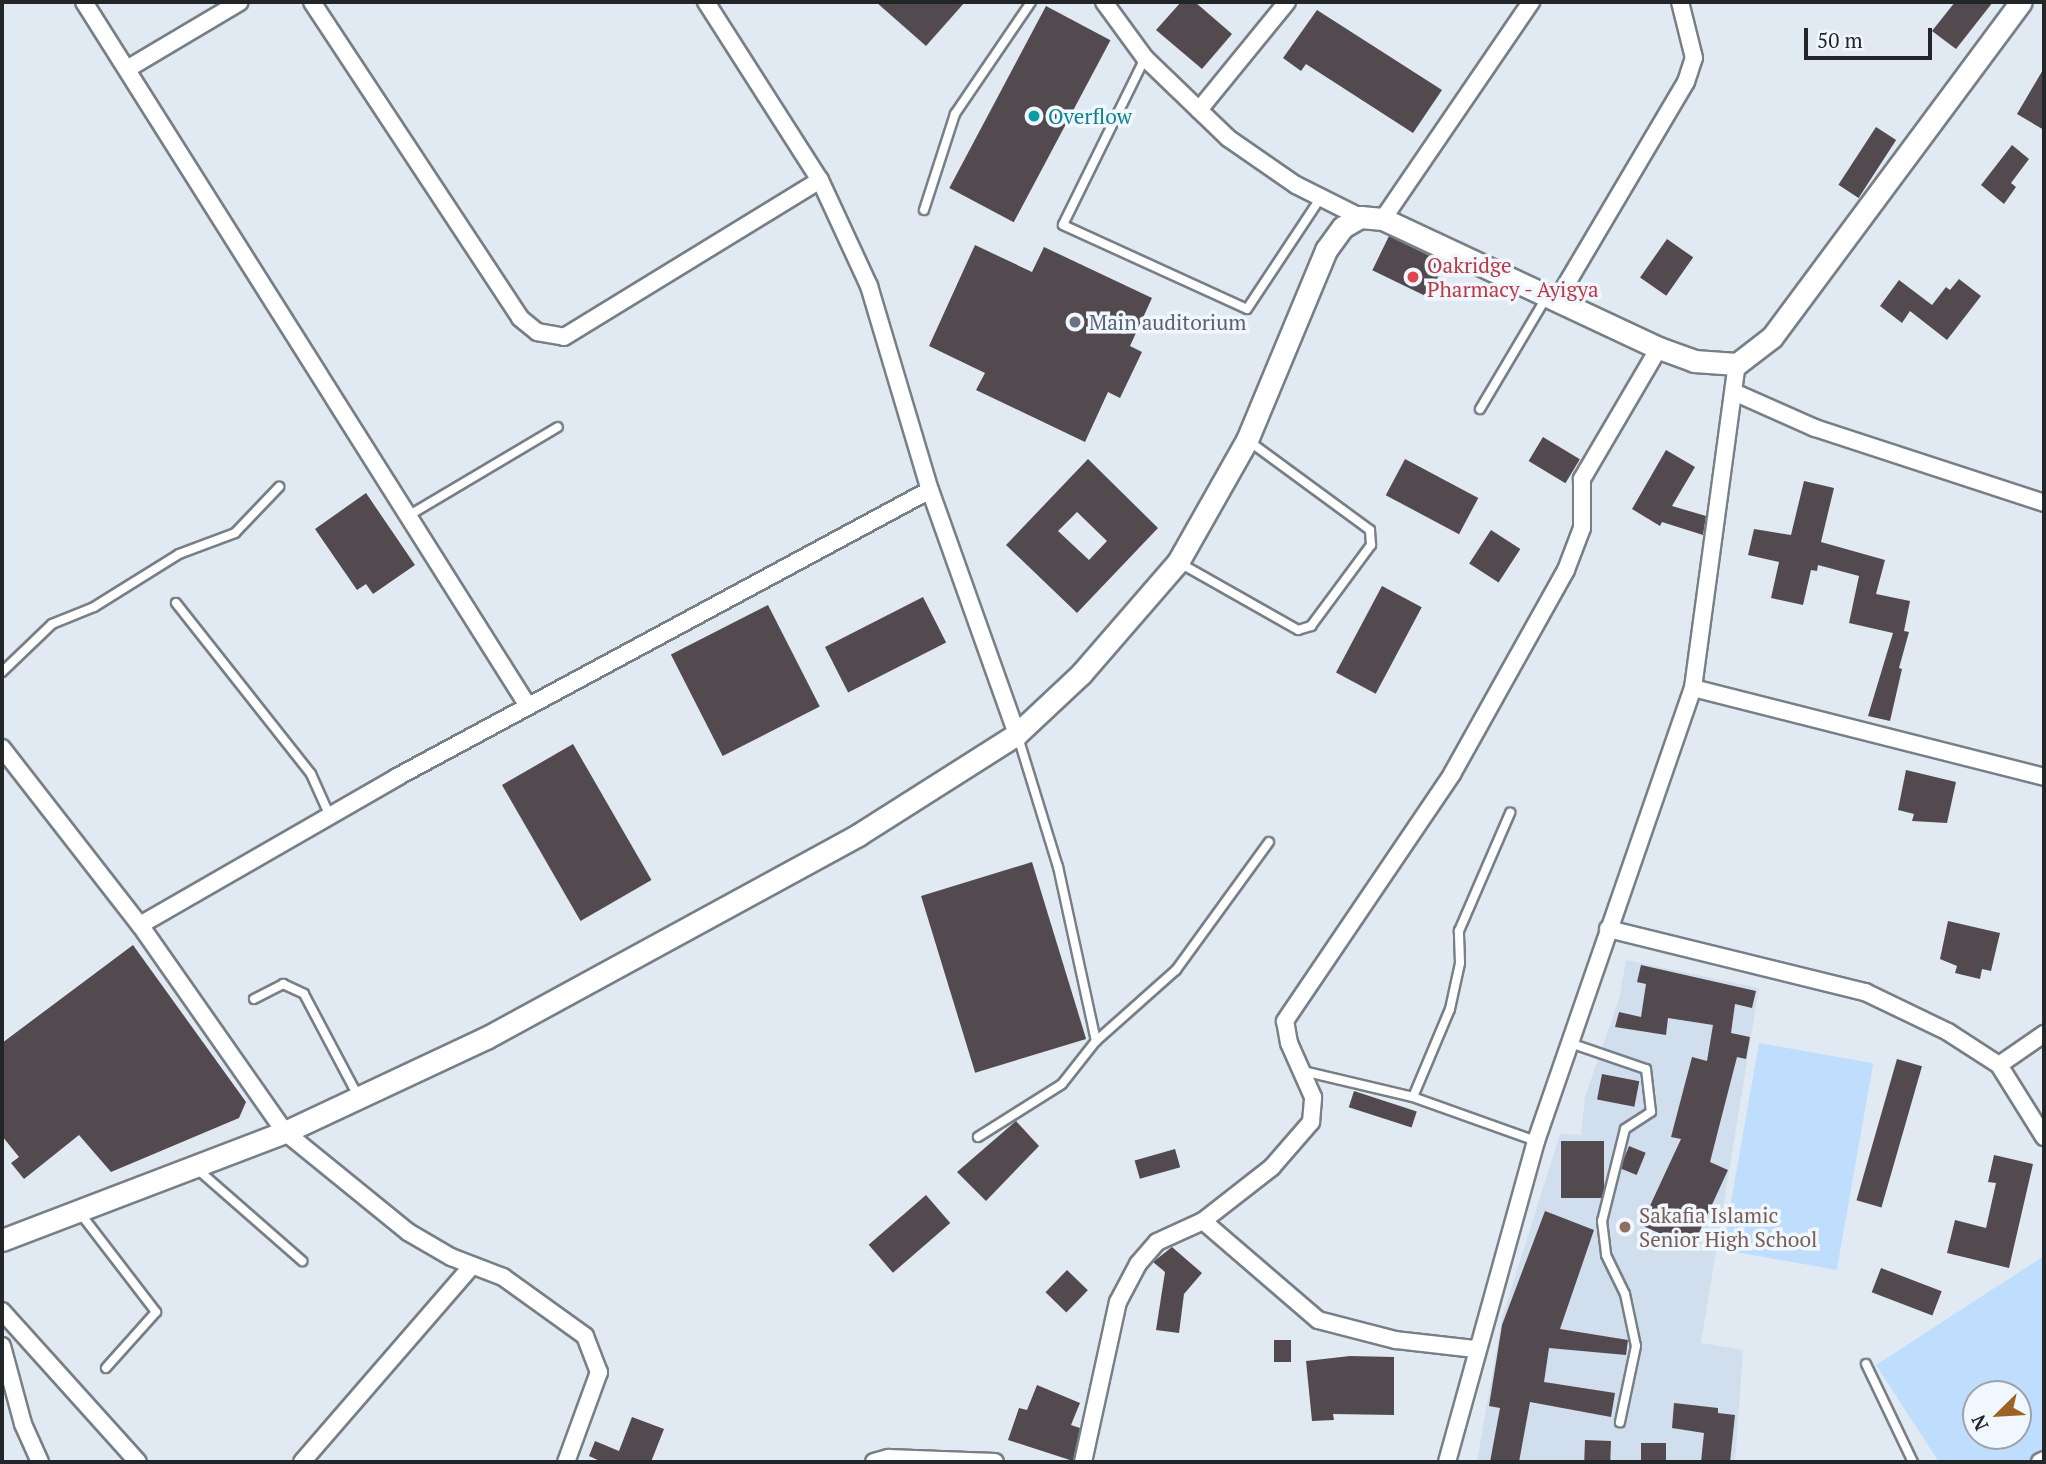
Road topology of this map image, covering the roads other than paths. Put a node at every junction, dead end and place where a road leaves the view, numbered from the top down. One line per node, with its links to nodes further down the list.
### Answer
1 (84, 2): 12 (street)
2 (240, 2): 12 (street)
3 (312, 2): 14 (street)
4 (706, 2): 14 (street)
5 (1031, 2): 16 (lane)
6 (1104, 2): 11 (street)
7 (1287, 2): 13 (street)
8 (1531, 2): 18 (street)
9 (1680, 2): 19 (street)
10 (2021, 2): 21 (street)
11 (1144, 58): 13 (street); 15 (lane)
12 (127, 69): 29 (street)
13 (1199, 110): 15 (street)
14 (820, 180): 27 (street)
15 (1321, 197): 17 (street)
16 (924, 210)
17 (1360, 217): 18 (street); 25 (street)
18 (1383, 219): 19 (street)
19 (1552, 298): 20 (street); 23 (lane)
20 (1659, 348): 21 (street); 48 (street)
21 (1737, 364): 22 (street)
22 (1736, 393): 28 (street); 33 (street)
23 (1480, 409)
24 (558, 427): 29 (lane)
25 (1247, 440): 30 (street); 30 (lane)
26 (279, 487): 32 (lane)
27 (930, 490): 34 (street); 35 (street)
28 (2044, 503)
29 (408, 516): 34 (street)
30 (1178, 562): 35 (street)
31 (176, 603): 39 (lane)
32 (2, 672)
33 (1693, 688): 37 (street); 42 (street)
34 (527, 706): 39 (street)
35 (1017, 734): 45 (lane); 50 (street)
36 (2, 748): 41 (street)
37 (2044, 777)
38 (1510, 813): 49 (lane)
39 (329, 814): 41 (street)
40 (1269, 842): 45 (lane)
41 (140, 925): 51 (street)
42 (1608, 929): 46 (street); 47 (street)
43 (254, 999): 50 (lane)
44 (2044, 1034): 47 (street)
45 (1096, 1041): 52 (lane)
46 (1570, 1043): 54 (street); 66 (lane)
47 (1999, 1065): 53 (street)
48 (1303, 1071): 49 (lane); 57 (street)
49 (1413, 1097): 54 (lane)
50 (359, 1099): 51 (street)
51 (285, 1132): 55 (street); 60 (street)
52 (978, 1137)
53 (2044, 1137)
54 (1536, 1140): 63 (street)
55 (195, 1167): 56 (street); 59 (lane)
56 (78, 1210): 58 (street); 65 (lane)
57 (1203, 1221): 63 (street); 73 (street)
58 (2, 1240)
59 (302, 1261)
60 (472, 1266): 69 (street); 70 (street)
61 (2, 1311): 68 (street)
62 (2, 1346): 67 (street)
63 (1475, 1349): 74 (street)
64 (1866, 1363): 75 (lane)
65 (106, 1368)
66 (1620, 1422)
67 (40, 1462)
68 (138, 1462)
69 (302, 1462)
70 (566, 1462)
71 (874, 1462): 72 (street)
72 (995, 1462)
73 (1083, 1462)
74 (1447, 1462)
75 (1913, 1462)

